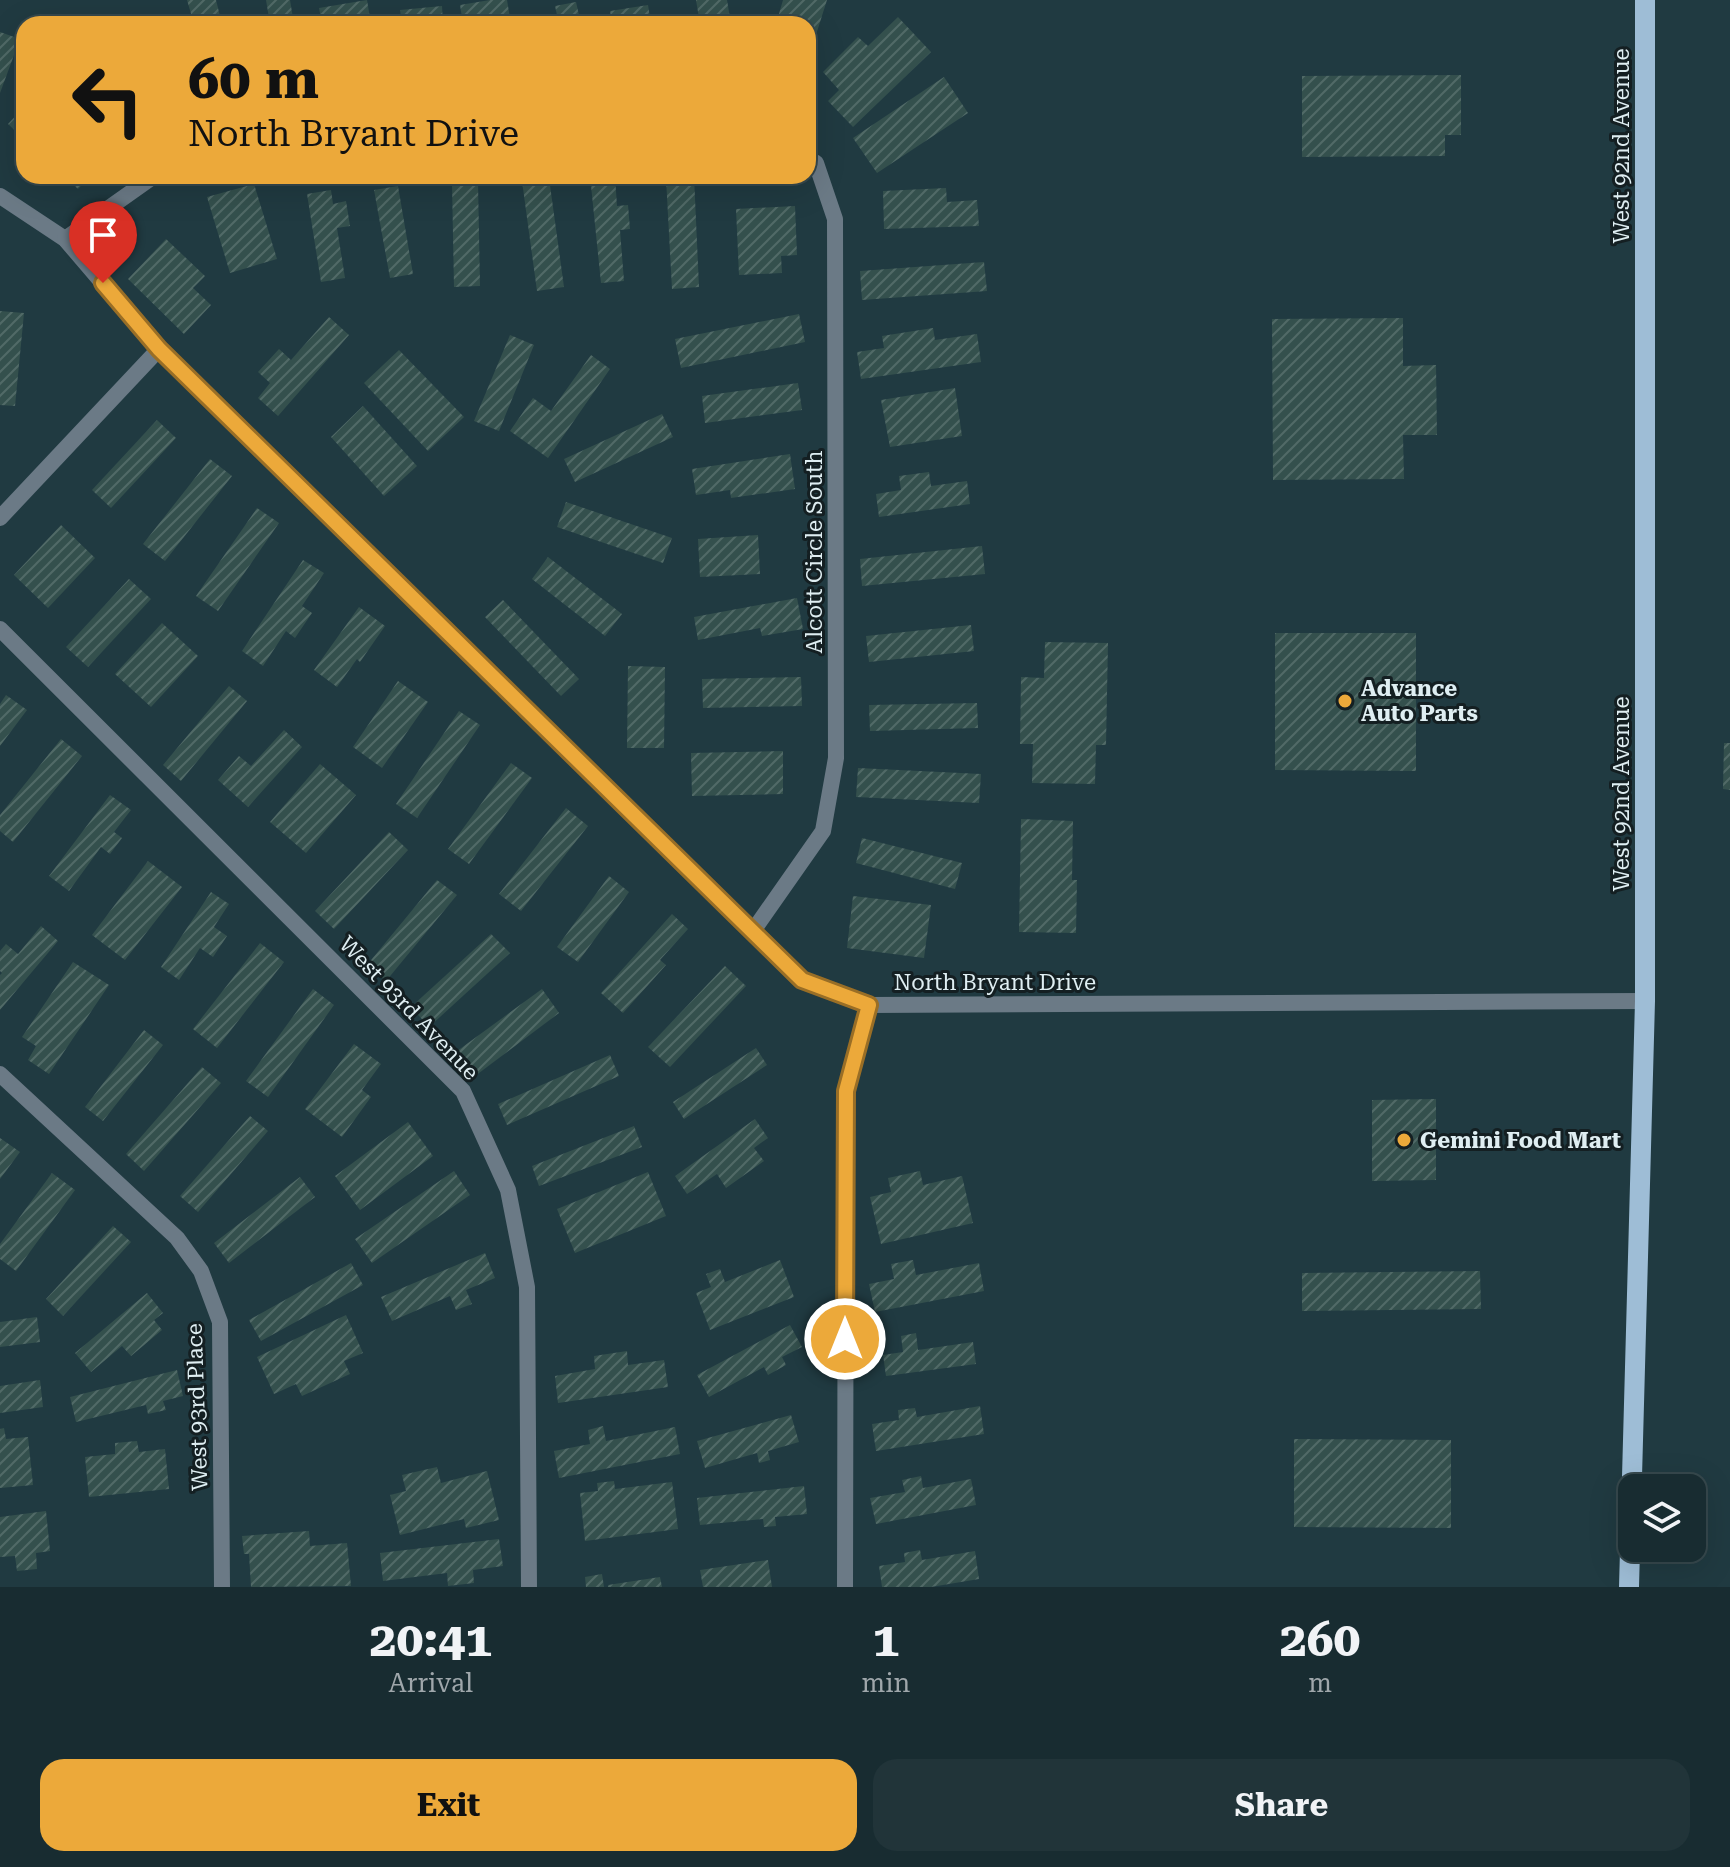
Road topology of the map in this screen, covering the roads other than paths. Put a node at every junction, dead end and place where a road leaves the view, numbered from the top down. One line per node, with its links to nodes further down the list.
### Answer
1 (1645, 0): 10 (main road, West 92nd Avenue)
2 (816, 163): 9 (street, Alcott Circle South)
3 (143, 184): 5 (street)
4 (0, 196): 5 (street, North Bryant Drive)
5 (65, 239): 6 (street, North Bryant Drive)
6 (159, 349): 7 (street); 9 (street, North Bryant Drive)
7 (0, 518)
8 (0, 629): 14 (street, West 93rd Avenue)
9 (753, 931): 11 (street, North Bryant Drive)
10 (1645, 1001): 11 (street, North Bryant Drive); 16 (main road, West 92nd Avenue)
11 (869, 1005): 15 (street)
12 (0, 1074): 13 (street, West 93rd Place)
13 (222, 1587)
14 (529, 1587)
15 (845, 1587)
16 (1629, 1587)

